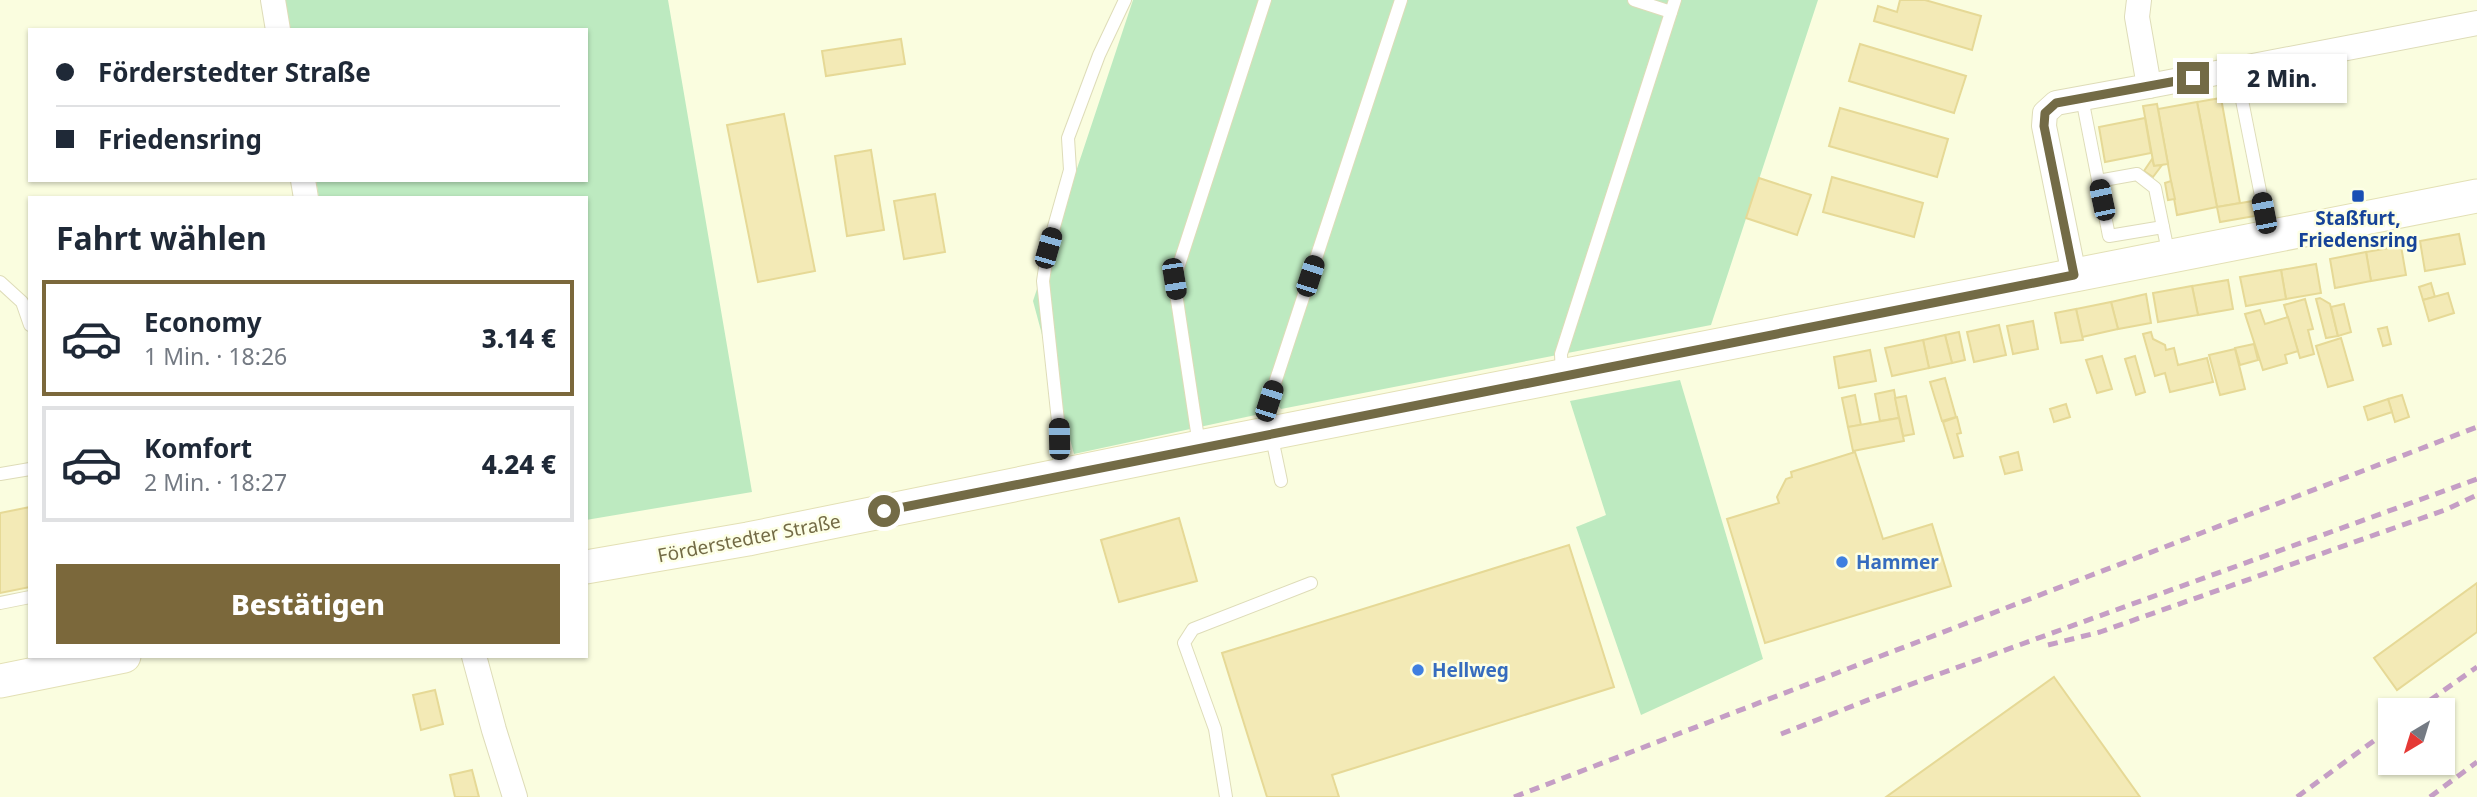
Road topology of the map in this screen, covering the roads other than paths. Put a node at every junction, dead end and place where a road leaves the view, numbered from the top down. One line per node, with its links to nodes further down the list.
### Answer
1 (273, 0): 9 (street)
2 (1125, 0): 25 (lane)
3 (1265, 0): 22 (lane)
4 (1401, 0): 21 (lane)
5 (1634, 0): 7 (lane)
6 (2139, 0): 11 (street)
7 (1673, 6): 20 (lane)
8 (2477, 23): 10 (street)
9 (278, 28)
10 (2236, 70): 11 (street); 15 (lane)
11 (2149, 86): 12 (street)
12 (2082, 97): 13 (lane); 17 (street)
13 (2098, 181): 16 (lane); 16 (lane)
14 (2477, 196): 15 (main road, Förderstedter Straße)
15 (2269, 237): 16 (main road, Förderstedter Straße)
16 (2166, 242): 17 (main road, Förderstedter Straße)
17 (2074, 275): 20 (main road, Förderstedter Straße)
18 (0, 282): 19 (lane)
19 (28, 319)
20 (1562, 376): 21 (main road, Förderstedter Straße)
21 (1270, 434): 22 (main road, Förderstedter Straße); 26 (lane)
22 (1200, 447): 25 (main road, Förderstedter Straße)
23 (28, 469): 24 (lane)
24 (0, 474)
25 (1064, 475): 27 (main road, Förderstedter Straße)
26 (1281, 481)
27 (588, 567)
28 (1311, 583): 35 (lane)
29 (28, 597): 30 (lane)
30 (0, 603)
31 (114, 658): 33 (main road)
32 (469, 661): 34 (street)
33 (0, 681)
34 (515, 797)
35 (1226, 797)

